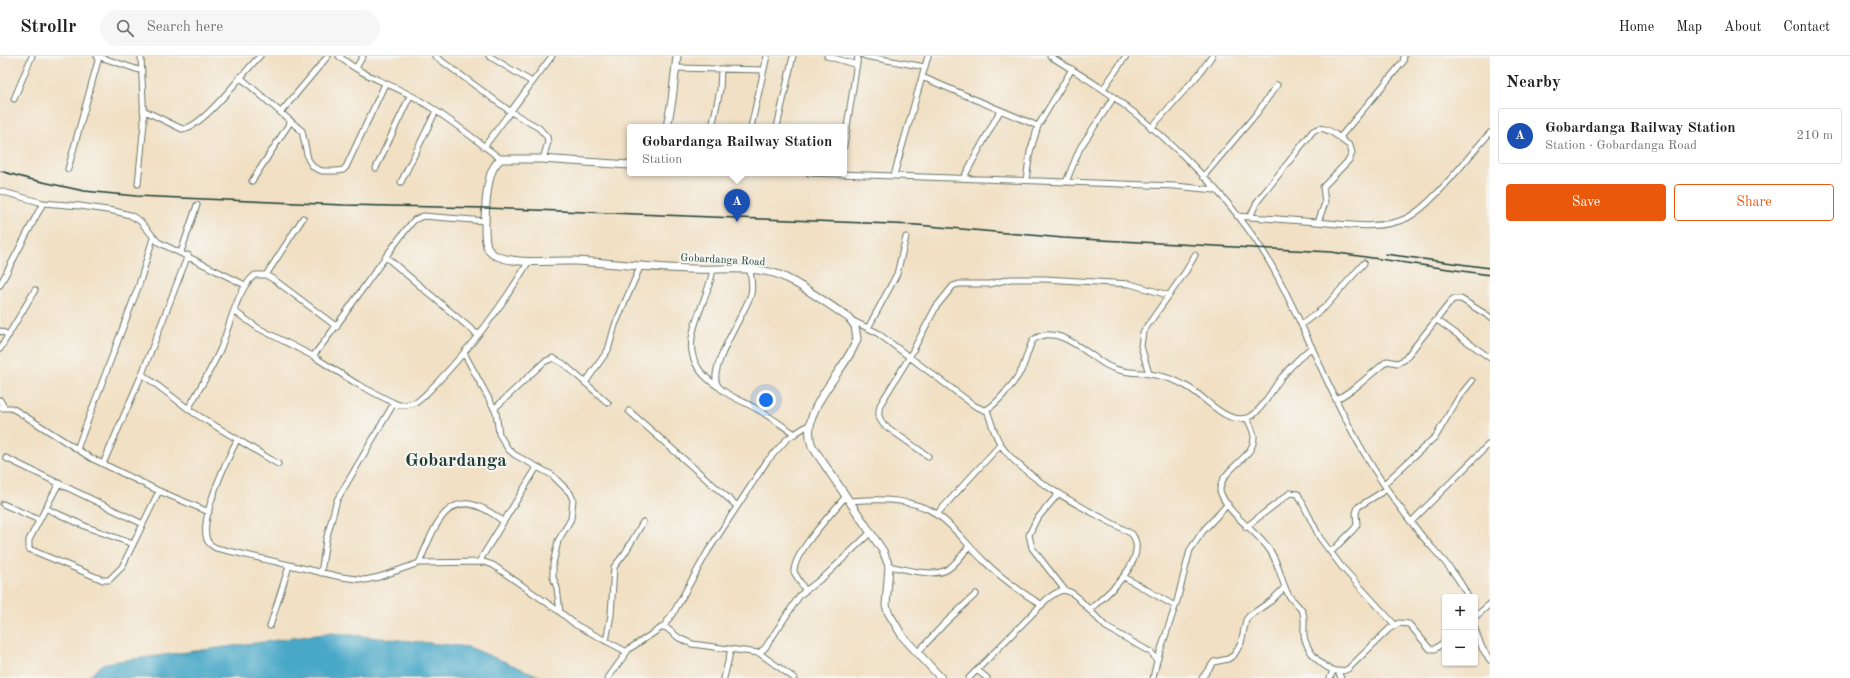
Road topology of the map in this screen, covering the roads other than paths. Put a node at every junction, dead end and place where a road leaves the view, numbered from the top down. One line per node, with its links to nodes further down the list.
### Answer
1 (32, 56): 38 (street)
2 (98, 56): 29 (street); 59 (street)
3 (141, 56): 29 (street)
4 (260, 56): 30 (street)
5 (328, 56): 42 (street)
6 (339, 56): 24 (street)
7 (363, 56): 24 (street)
8 (435, 56): 43 (street)
9 (491, 56): 32 (street)
10 (552, 56): 32 (street)
11 (677, 56): 25 (main road)
12 (767, 56): 27 (street)
13 (793, 56): 48 (street)
14 (827, 56): 22 (street)
15 (858, 56): 22 (street)
16 (865, 56): 23 (street)
17 (928, 56): 23 (street)
18 (1050, 56): 28 (street)
19 (1126, 56): 35 (street)
20 (1212, 56): 50 (street)
21 (1404, 56): 53 (street)
22 (857, 65): 51 (street)
23 (925, 67): 31 (street)
24 (356, 68): 33 (street)
25 (676, 68): 26 (street); 45 (main road)
26 (721, 69): 27 (street); 46 (street)
27 (764, 70): 47 (street)
28 (1072, 70): 35 (street); 49 (street)
29 (142, 71): 39 (street)
30 (240, 77): 39 (street); 42 (street)
31 (922, 77): 41 (street); 61 (street)
32 (532, 82): 43 (street)
33 (385, 84): 36 (street); 44 (street)
34 (1277, 85): 62 (street)
35 (1103, 90): 37 (street)
36 (410, 96): 40 (street); 58 (street)
37 (1114, 97): 50 (street); 67 (street)
38 (14, 99)
39 (144, 110): 68 (street)
40 (436, 111): 54 (street); 66 (street)
41 (1000, 111): 49 (street); 63 (street)
42 (281, 112): 44 (street)
43 (511, 112): 54 (street); 56 (street)
44 (291, 121): 65 (street)
45 (667, 124)
46 (713, 124)
47 (752, 124)
48 (778, 124)
49 (1038, 126): 64 (street)
50 (1151, 128): 62 (street)
51 (847, 131)
52 (1490, 133): 77 (street)
53 (1341, 138): 74 (street); 77 (street)
54 (484, 147): 55 (street)
55 (501, 159): 56 (main road); 76 (main road, Gobardanga Road)
56 (543, 159): 57 (main road)
57 (627, 165)
58 (376, 168)
59 (68, 169)
60 (847, 174): 61 (street)
61 (894, 175): 63 (street)
62 (1203, 177): 69 (street)
63 (964, 178): 64 (street)
64 (1026, 180): 67 (street)
65 (252, 181)
66 (401, 182)
67 (1066, 182): 69 (street)
68 (138, 184)
69 (1215, 190): 73 (street)
70 (0, 191): 71 (street)
71 (43, 203): 79 (street); 90 (street)
72 (197, 205): 80 (street)
73 (1236, 216): 74 (street); 98 (street)
74 (1250, 217): 77 (street)
75 (303, 218): 89 (street)
76 (486, 221): 83 (street); 84 (main road, Gobardanga Road)
77 (1318, 222)
78 (906, 237): 100 (street)
79 (153, 238): 80 (street); 130 (street)
80 (181, 252): 82 (street)
81 (1196, 255): 93 (street)
82 (188, 256): 91 (street); 110 (street)
83 (386, 257): 99 (street); 103 (street)
84 (529, 261): 86 (main road, Gobardanga Road); 103 (street)
85 (1364, 263): 98 (street)
86 (641, 265): 87 (main road, Gobardanga Road); 113 (street)
87 (713, 269): 88 (main road, Gobardanga Road); 114 (street)
88 (750, 270): 97 (main road, Gobardanga Road); 114 (street)
89 (266, 276): 91 (street); 99 (street)
90 (0, 285)
91 (245, 285): 94 (street)
92 (35, 290): 102 (street)
93 (1168, 296): 108 (street); 111 (street)
94 (234, 311): 107 (street); 120 (street)
95 (1490, 317): 96 (street)
96 (1436, 320): 109 (street); 116 (street)
97 (853, 321): 100 (street); 125 (main road)
98 (1302, 324): 104 (street)
99 (337, 326): 107 (street)
100 (868, 328): 108 (street)
101 (0, 331): 102 (street)
102 (8, 335): 105 (street)
103 (478, 336): 106 (street)
104 (1312, 347): 116 (street); 124 (street)
105 (0, 349)
106 (464, 353): 117 (street); 121 (street)
107 (313, 356): 117 (street)
108 (910, 356): 122 (street); 131 (street)
109 (1490, 358)
110 (142, 374): 120 (street); 133 (street)
111 (1149, 374): 122 (street); 124 (street)
112 (1472, 381): 137 (street)
113 (585, 383): 118 (street); 121 (street)
114 (718, 387): 126 (street)
115 (0, 400): 119 (street)
116 (1336, 400): 137 (street)
117 (394, 403): 161 (street)
118 (608, 403)
119 (2, 408): 130 (street)
120 (188, 409): 127 (street)
121 (494, 409): 135 (street)
122 (987, 410): 128 (street)
123 (629, 411): 143 (street)
124 (1247, 418): 142 (street)
125 (810, 424): 126 (street); 140 (main road)
126 (795, 434): 143 (street)
127 (237, 440): 134 (street); 145 (street)
128 (1001, 444): 139 (street); 146 (street)
129 (1488, 445): 150 (street)
130 (77, 449): 133 (street)
131 (928, 456)
132 (6, 458): 136 (street)
133 (103, 464): 138 (street)
134 (278, 464)
135 (537, 467): 148 (street); 172 (street)
136 (59, 483): 144 (street); 151 (street)
137 (1385, 487): 150 (street); 156 (street)
138 (160, 491): 145 (street); 151 (street)
139 (1059, 493): 162 (street); 164 (street)
140 (848, 499): 146 (street); 153 (main road); 165 (street)
141 (2, 504): 147 (street)
142 (1228, 504): 152 (street); 170 (street)
143 (737, 506): 176 (street)
144 (45, 508): 147 (street); 154 (street)
145 (209, 512): 159 (street)
146 (936, 515): 155 (street)
147 (39, 520): 154 (street)
148 (503, 521): 157 (street); 158 (street)
149 (643, 522): 178 (street)
150 (1411, 522): 167 (street)
151 (143, 524): 154 (street)
152 (1246, 527): 156 (street); 163 (street)
153 (871, 532): 160 (main road); 165 (street)
154 (133, 544)
155 (969, 546): 160 (street); 169 (street)
156 (1331, 552): 174 (street)
157 (479, 562): 158 (street); 172 (street)
158 (419, 564): 161 (street)
159 (289, 566): 161 (street); 175 (street)
160 (889, 566): 182 (main road)
161 (321, 573)
162 (1124, 577): 170 (street); 171 (street)
163 (1285, 587): 187 (street); 195 (street)
164 (1064, 589): 169 (street); 171 (street)
165 (805, 590): 183 (street)
166 (976, 594): 182 (street)
167 (1466, 594)
168 (1490, 604): 173 (street)
169 (1042, 605): 186 (street)
170 (1175, 606): 185 (street)
171 (1089, 610): 185 (street)
172 (560, 612): 178 (street)
173 (1478, 614)
174 (1395, 625): 179 (street); 187 (street)
175 (270, 626)
176 (664, 626): 180 (street); 181 (street)
177 (1475, 630): 184 (street)
178 (606, 641): 181 (street)
179 (1442, 644)
180 (731, 650): 183 (street); 189 (street)
181 (627, 652): 188 (street)
182 (918, 652): 191 (main road)
183 (760, 653): 190 (street)
184 (1490, 660)
185 (1157, 661): 194 (street)
186 (977, 670): 192 (street); 193 (street)
187 (1335, 671): 196 (street); 197 (street)
188 (608, 678)
189 (724, 678)
190 (794, 678)
191 (941, 678)
192 (969, 678)
193 (987, 678)
194 (1153, 678)
195 (1202, 678)
196 (1330, 678)
197 (1341, 678)

